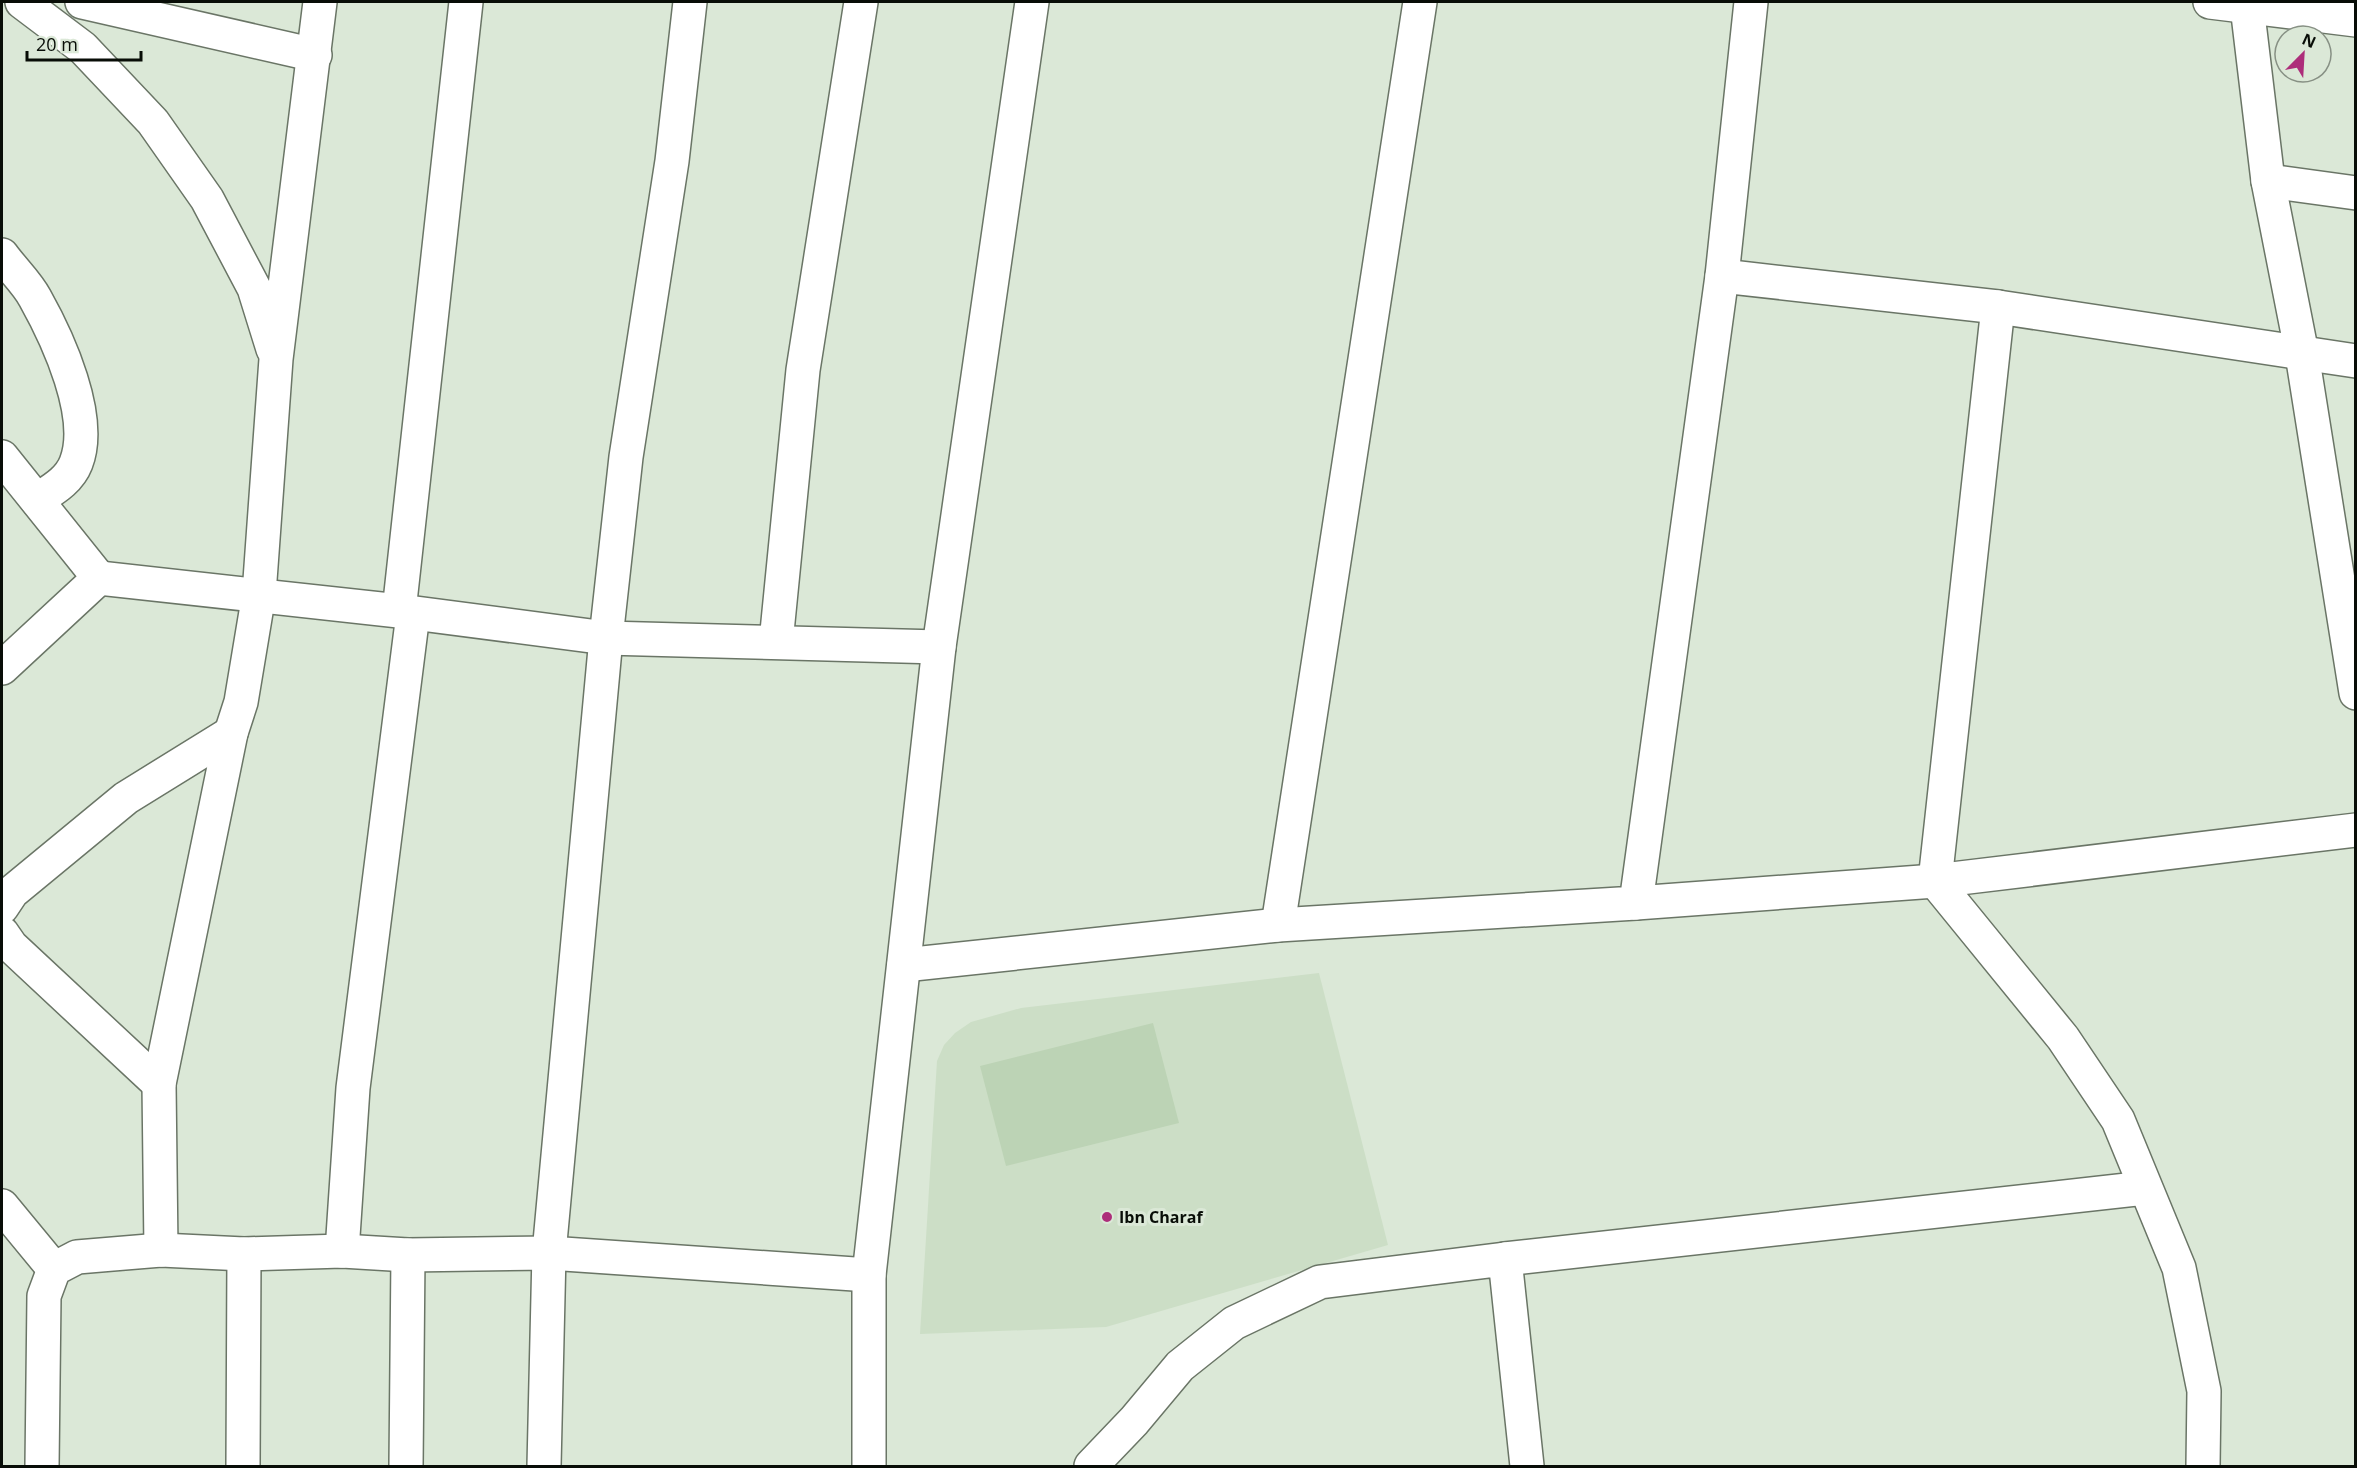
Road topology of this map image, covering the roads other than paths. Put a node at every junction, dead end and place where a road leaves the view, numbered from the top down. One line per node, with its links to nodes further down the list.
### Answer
1 (22, 2): 20 (street)
2 (82, 2): 13 (street)
3 (320, 2): 13 (street)
4 (465, 2): 26 (street)
5 (690, 2): 27 (street)
6 (861, 2): 28 (street)
7 (1032, 2): 29 (street)
8 (1420, 2): 37 (street)
9 (1751, 2): 17 (street)
10 (2210, 2): 11 (street)
11 (2247, 6): 12 (street); 14 (street)
12 (2355, 20)
13 (315, 56): 20 (street)
14 (2268, 181): 15 (street); 19 (street)
15 (2355, 193)
16 (2, 255): 23 (street)
17 (1722, 276): 18 (street); 35 (street)
18 (1998, 307): 19 (street); 34 (street)
19 (2302, 354): 21 (street); 31 (street)
20 (276, 359): 25 (street)
21 (2355, 361)
22 (2, 457): 23 (street)
23 (37, 500): 24 (street)
24 (99, 578): 25 (street); 30 (street)
25 (259, 594): 26 (street); 32 (street)
26 (406, 612): 27 (street); 44 (street)
27 (606, 638): 28 (street); 45 (street)
28 (776, 642): 29 (street)
29 (939, 647): 39 (street)
30 (2, 668)
31 (2355, 693)
32 (231, 733): 36 (street); 40 (street)
33 (2355, 830): 34 (street)
34 (1935, 881): 35 (street); 41 (street)
35 (1636, 903): 37 (street)
36 (2, 907)
37 (1278, 925): 39 (street)
38 (2, 933): 40 (street)
39 (904, 964): 50 (street)
40 (159, 1084): 43 (street)
41 (2145, 1188): 48 (street); 58 (street)
42 (2, 1206): 49 (street)
43 (161, 1251): 46 (street); 49 (street)
44 (342, 1251): 46 (street); 47 (street)
45 (549, 1253): 47 (street); 50 (street); 54 (street)
46 (244, 1254): 52 (street)
47 (408, 1255): 53 (street)
48 (1505, 1259): 56 (street); 57 (street)
49 (54, 1269): 51 (street)
50 (869, 1275): 55 (street)
51 (42, 1467)
52 (243, 1467)
53 (406, 1467)
54 (544, 1467)
55 (870, 1467)
56 (1091, 1467)
57 (1527, 1467)
58 (2203, 1467)

